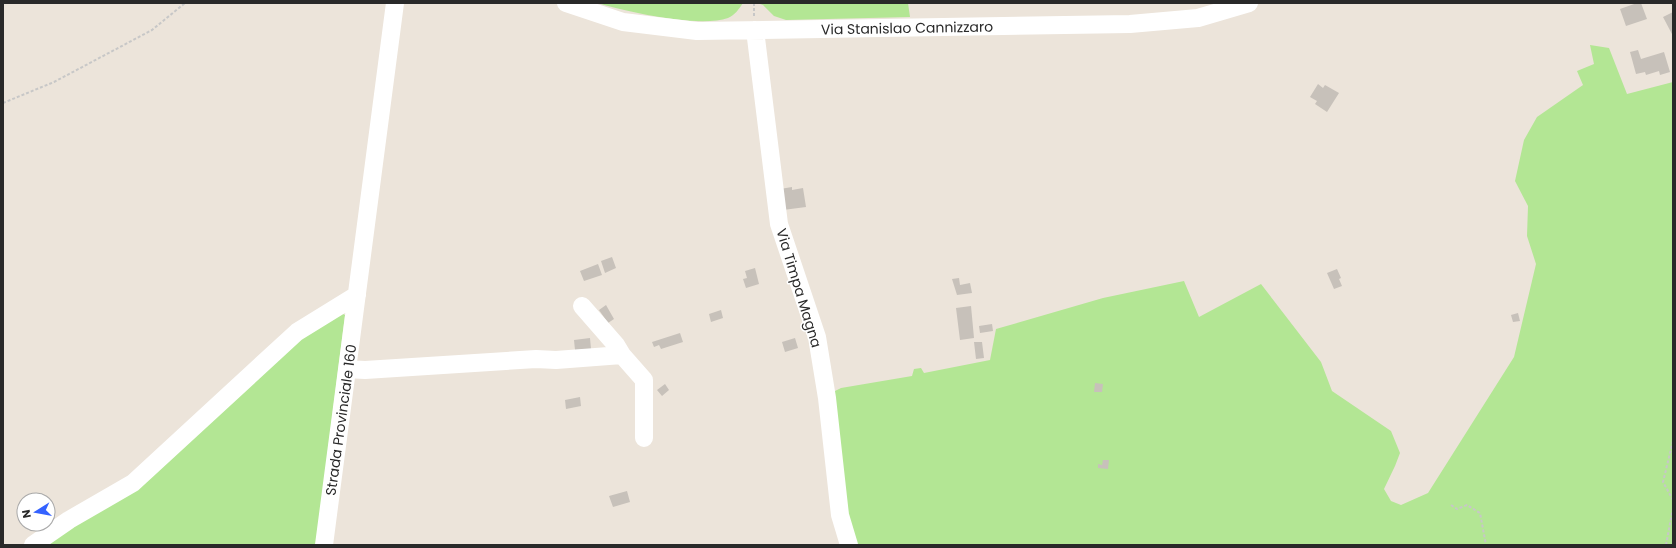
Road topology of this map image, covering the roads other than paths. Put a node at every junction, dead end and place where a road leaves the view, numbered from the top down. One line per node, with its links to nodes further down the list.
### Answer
1 (395, 3): 5 (street, Strada Provinciale 160)
2 (566, 3): 4 (street, Via Stanislao Cannizzaro)
3 (1249, 3): 4 (street, Via Stanislao Cannizzaro)
4 (755, 30): 12 (street, Via Timpa Magna)
5 (357, 295): 8 (street, Strada Provinciale 160); 10 (street)
6 (582, 306): 7 (street)
7 (622, 355): 8 (street); 9 (street)
8 (347, 369): 11 (street, Strada Provinciale 160)
9 (644, 438)
10 (33, 545)
11 (324, 545)
12 (849, 545)

